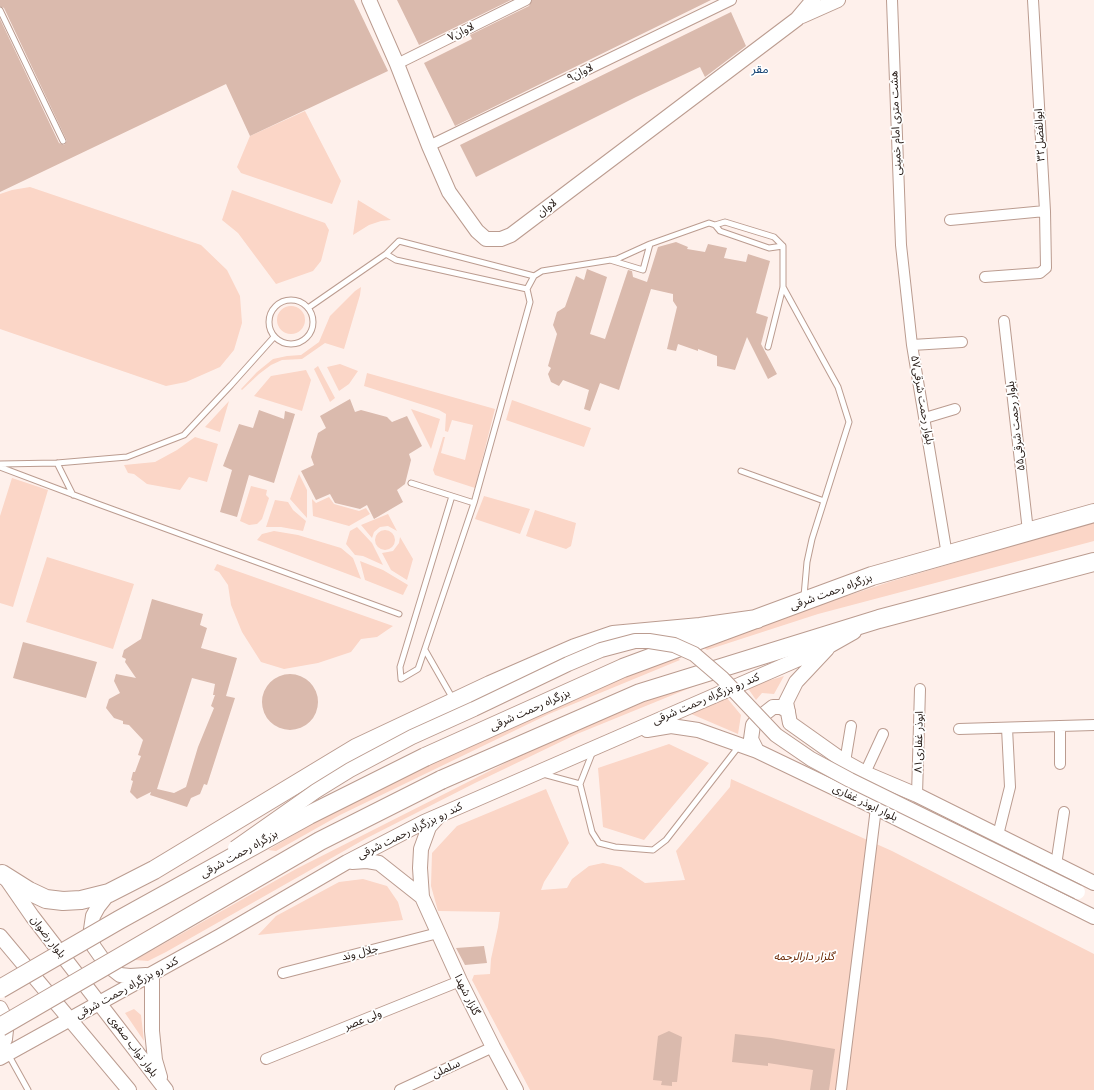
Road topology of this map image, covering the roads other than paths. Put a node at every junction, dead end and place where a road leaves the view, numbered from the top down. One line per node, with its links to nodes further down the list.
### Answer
1 (369, 0): 10 (main road, لاوان)
2 (526, 0): 10 (street, ۷لاوان)
3 (731, 0): 12 (street, ۹لاوان)
4 (814, 0): 9 (main road, لاوان)
5 (838, 0): 9 (main road)
6 (892, 0): 17 (street, هشت متری امام خمینی)
7 (1033, 0): 13 (street, ابوالفضل۳۲)
8 (0, 10): 11 (lane)
9 (797, 19): 12 (main road, لاوان)
10 (397, 64): 12 (main road, لاوان)
11 (63, 141)
12 (429, 146)
13 (1045, 211): 14 (street); 22 (street, ابوالفضل۳۲)
14 (950, 220)
15 (715, 225): 16 (lane); 18 (lane); 18 (lane)
16 (650, 244): 20 (lane); 20 (lane)
17 (901, 245): 29 (street, ۵۷بلوار رحمت شرقی)
18 (783, 246): 23 (lane)
19 (386, 254): 21 (lane); 24 (lane); 25 (lane)
20 (609, 260): 21 (lane)
21 (534, 276): 24 (lane)
22 (985, 277)
23 (783, 287): 30 (lane); 39 (lane)
24 (527, 290): 40 (lane)
25 (308, 308): 27 (lane); 27 (lane)
26 (1004, 321): 42 (street, بلوار رحمت شرقی۵۵)
27 (274, 337): 33 (lane)
28 (962, 342): 29 (street)
29 (912, 345): 32 (street, ۵۷بلوار رحمت شرقی)
30 (768, 347)
31 (955, 409): 32 (street)
32 (925, 418): 43 (street, ۵۷بلوار رحمت شرقی)
33 (57, 464): 34 (lane); 37 (lane)
34 (0, 465): 37 (lane)
35 (741, 471): 39 (lane)
36 (411, 483): 38 (lane)
37 (73, 495): 46 (lane)
38 (452, 496): 40 (lane); 50 (lane)
39 (824, 501): 45 (lane)
40 (474, 504): 50 (lane)
41 (1094, 513): 42 (highway, بزرگراه رحمت شرقی)
42 (1028, 532): 43 (highway, بزرگراه رحمت شرقی)
43 (947, 555): 45 (highway, بزرگراه رحمت شرقی)
44 (1094, 562): 48 (highway)
45 (804, 601): 47 (highway, بزرگراه رحمت شرقی)
46 (399, 614)
47 (757, 619): 52 (highway); 77 (highway, بزرگراه رحمت شرقی, bridge)
48 (879, 619): 49 (main road); 92 (highway, bridge)
49 (831, 645): 53 (main road); 59 (main road, کند رو بزرگراه رحمت شرقی)
50 (425, 650): 52 (lane)
51 (920, 688): 69 (street, ۸۱ابوذر غفاری)
52 (455, 702): 79 (highway)
53 (788, 711): 63 (main road); 64 (main road)
54 (851, 726): 64 (street)
55 (1060, 726): 56 (street); 57 (street); 65 (street)
56 (1094, 726)
57 (1007, 728): 58 (street); 73 (street)
58 (959, 729)
59 (625, 734): 61 (main road, بلوار ابوذر غفاری); 62 (main road, کند رو بزرگراه رحمت شرقی)
60 (883, 734): 67 (street)
61 (740, 745): 63 (main road, بلوار ابوذر غفاری); 68 (lane)
62 (594, 748): 66 (main road, کند رو بزرگراه رحمت شرقی); 68 (lane)
63 (757, 751): 70 (main road, بلوار ابوذر غفاری)
64 (845, 762): 67 (main road)
65 (1060, 764)
66 (538, 772): 68 (lane); 72 (main road, کند رو بزرگراه رحمت شرقی)
67 (865, 773): 69 (main road)
68 (580, 784)
69 (917, 795): 73 (main road)
70 (876, 808): 82 (main road, بلوار ابوذر غفاری); 101 (street)
71 (1064, 812): 75 (street)
72 (442, 814): 74 (main road, کند رو بزرگراه رحمت شرقی); 81 (main road, گلزار شهدا)
73 (998, 835): 75 (main road)
74 (347, 862): 81 (main road, گلزار شهدا); 86 (main road, کند رو بزرگراه رحمت شرقی)
75 (1056, 865): 78 (main road)
76 (1, 872): 79 (highway); 89 (main road, بلوار رضوان)
77 (188, 883): 80 (main road, bridge); 88 (highway, بزرگراه رحمت شرقی, bridge)
78 (1094, 884)
79 (109, 892): 86 (main road)
80 (1094, 892)
81 (422, 897): 83 (main road, گلزار شهدا)
82 (1094, 917)
83 (438, 933): 85 (street, جلال وند); 87 (main road, گلزار شهدا)
84 (0, 936): 91 (main road)
85 (283, 973)
86 (152, 974): 89 (main road, کند رو بزرگراه رحمت شرقی); 96 (main road)
87 (460, 981): 93 (main road, گلزار شهدا); 95 (street, ولی عصر)
88 (0, 988)
89 (100, 1003): 91 (main road, کند رو بزرگراه رحمت شرقی); 96 (main road, بلوار نواب صفوی)
90 (0, 1008): 94 (main road)
91 (70, 1019): 94 (main road, کند رو بزرگراه رحمت شرقی); 98 (main road)
92 (0, 1027)
93 (493, 1047): 99 (street, سلملن); 100 (main road, گلزار شهدا)
94 (2, 1054): 97 (lane)
95 (266, 1059)
96 (164, 1087)
97 (28, 1090)
98 (129, 1090)
99 (400, 1090)
100 (516, 1090)
101 (841, 1090)

